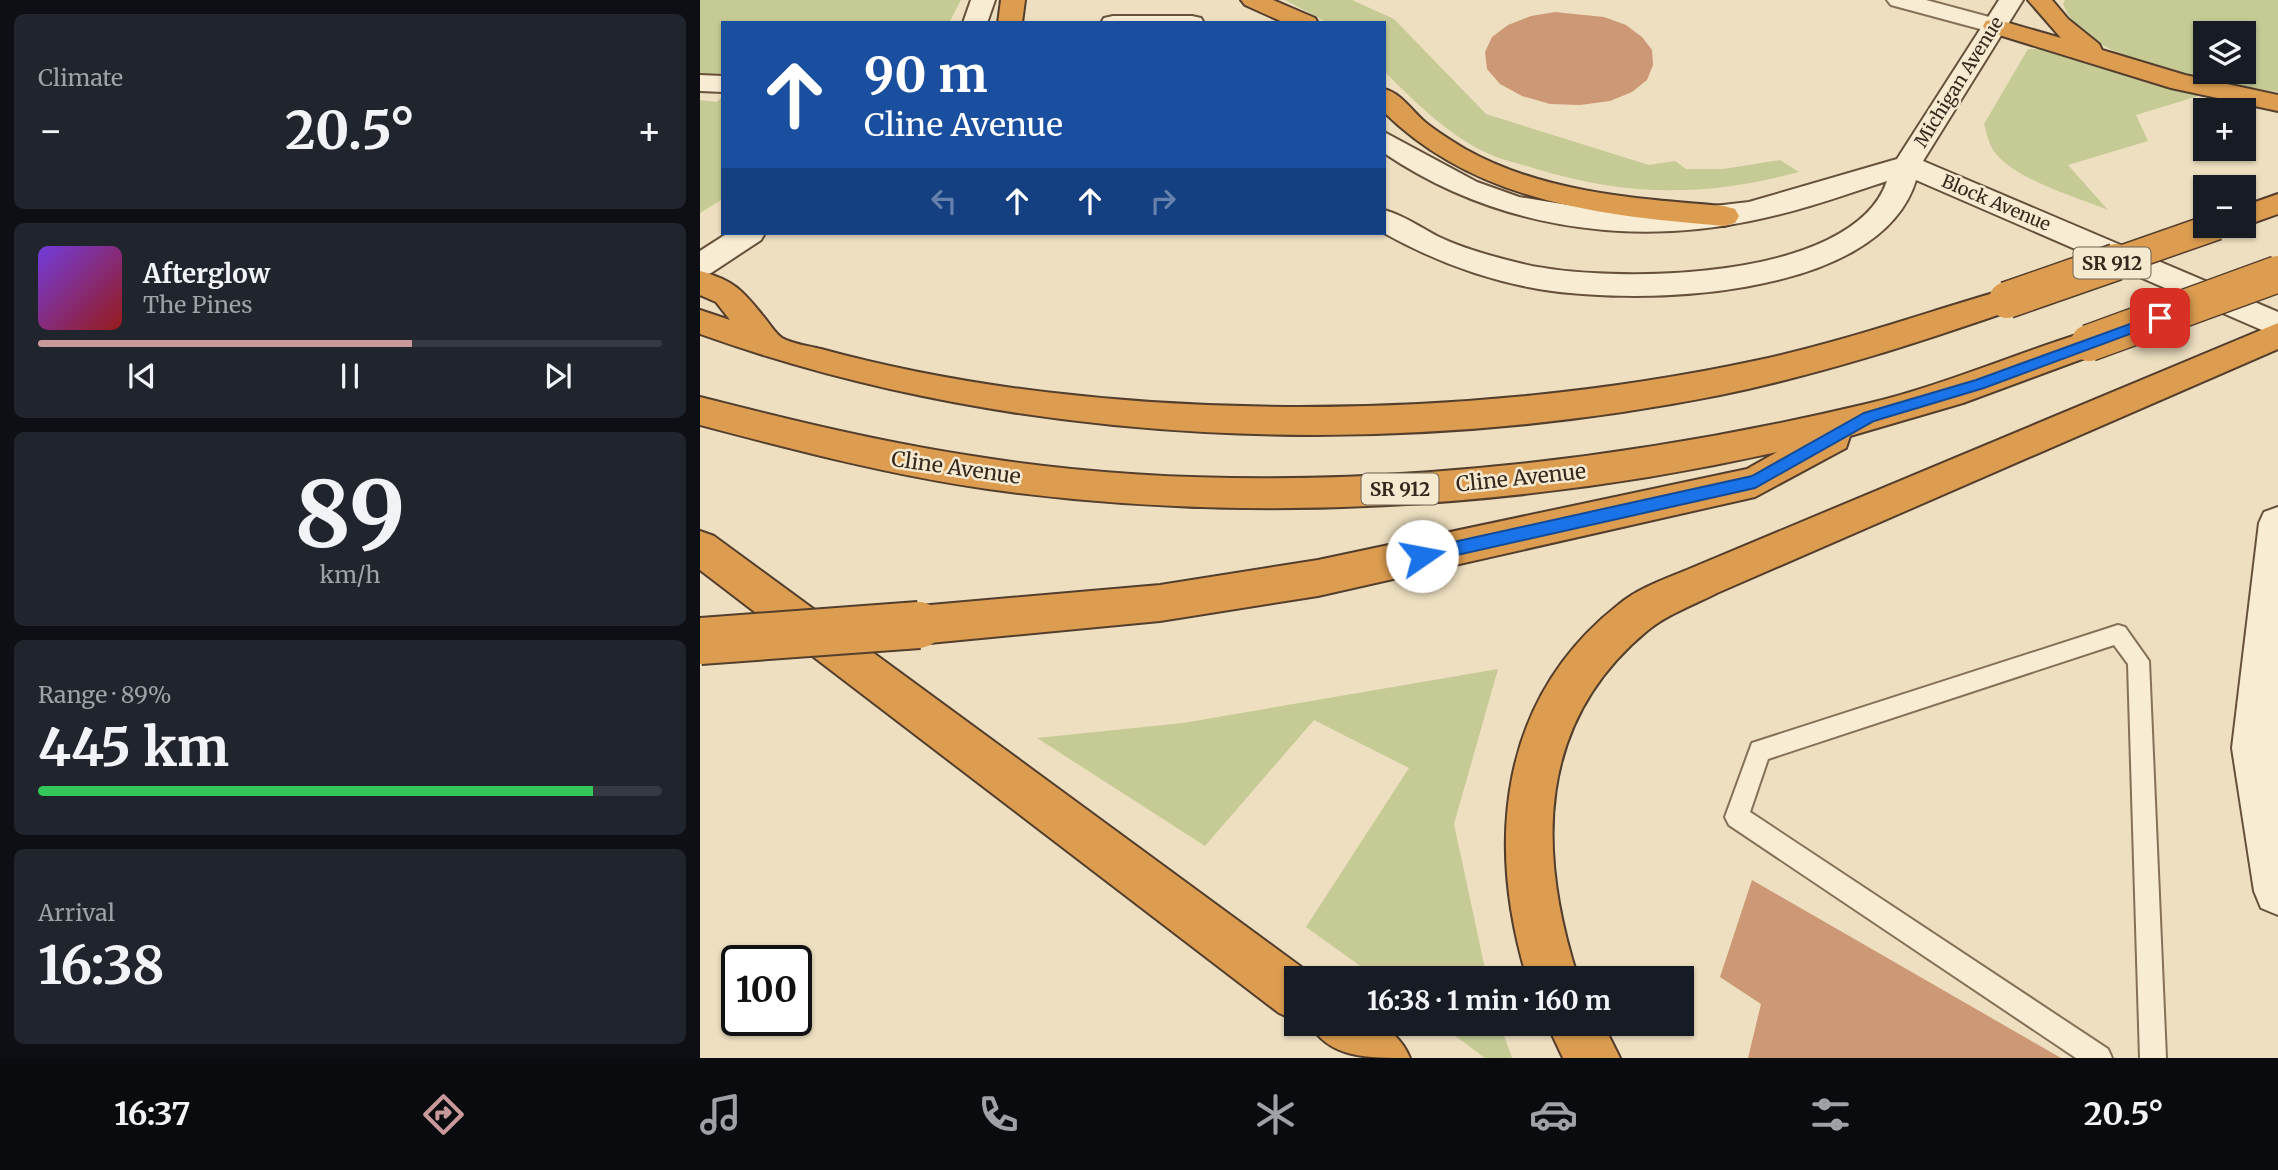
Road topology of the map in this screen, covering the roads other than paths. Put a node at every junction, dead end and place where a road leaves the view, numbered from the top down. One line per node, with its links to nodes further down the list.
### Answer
1 (983, 0): 7 (main road)
2 (1013, 0): 8 (highway)
3 (1253, 0): 9 (highway)
4 (1899, 0): 10 (main road)
5 (2011, 0): 10 (main road, Michigan Avenue)
6 (2040, 0): 11 (highway)
7 (976, 21)
8 (1010, 21)
9 (1301, 21)
10 (1995, 26): 11 (highway); 17 (main road, Michigan Avenue)
11 (2106, 60): 15 (highway)
12 (700, 83): 13 (main road)
13 (721, 84)
14 (1386, 99): 20 (highway)
15 (2278, 103)
16 (1386, 142): 20 (main road)
17 (1907, 165): 20 (main road); 22 (main road, Michigan Avenue); 30 (main road, Block Avenue)
18 (2278, 204): 19 (highway)
19 (2256, 212)
20 (1724, 216)
21 (721, 220): 23 (main road)
22 (1386, 221)
23 (700, 233)
24 (2193, 234): 32 (highway, SR 912, bridge)
25 (747, 235): 26 (main road)
26 (700, 265)
27 (2278, 274): 34 (highway, Cline Avenue / SR 912, bridge)
28 (700, 282): 32 (highway)
29 (700, 322): 32 (highway, SR 912)
30 (2278, 326)
31 (2278, 335): 40 (highway)
32 (770, 347)
33 (700, 411): 34 (highway, Cline Avenue / SR 912)
34 (1870, 417): 37 (highway, bridge)
35 (2278, 523): 38 (main road)
36 (700, 548): 41 (highway)
37 (700, 641)
38 (2268, 706): 39 (main road)
39 (2277, 889)
40 (1549, 966)
41 (1284, 985)
42 (1353, 1036): 44 (highway)
43 (1580, 1036): 45 (highway)
44 (1383, 1058)
45 (1593, 1058)
46 (2098, 1058): 47 (lane)
47 (2153, 1058)

